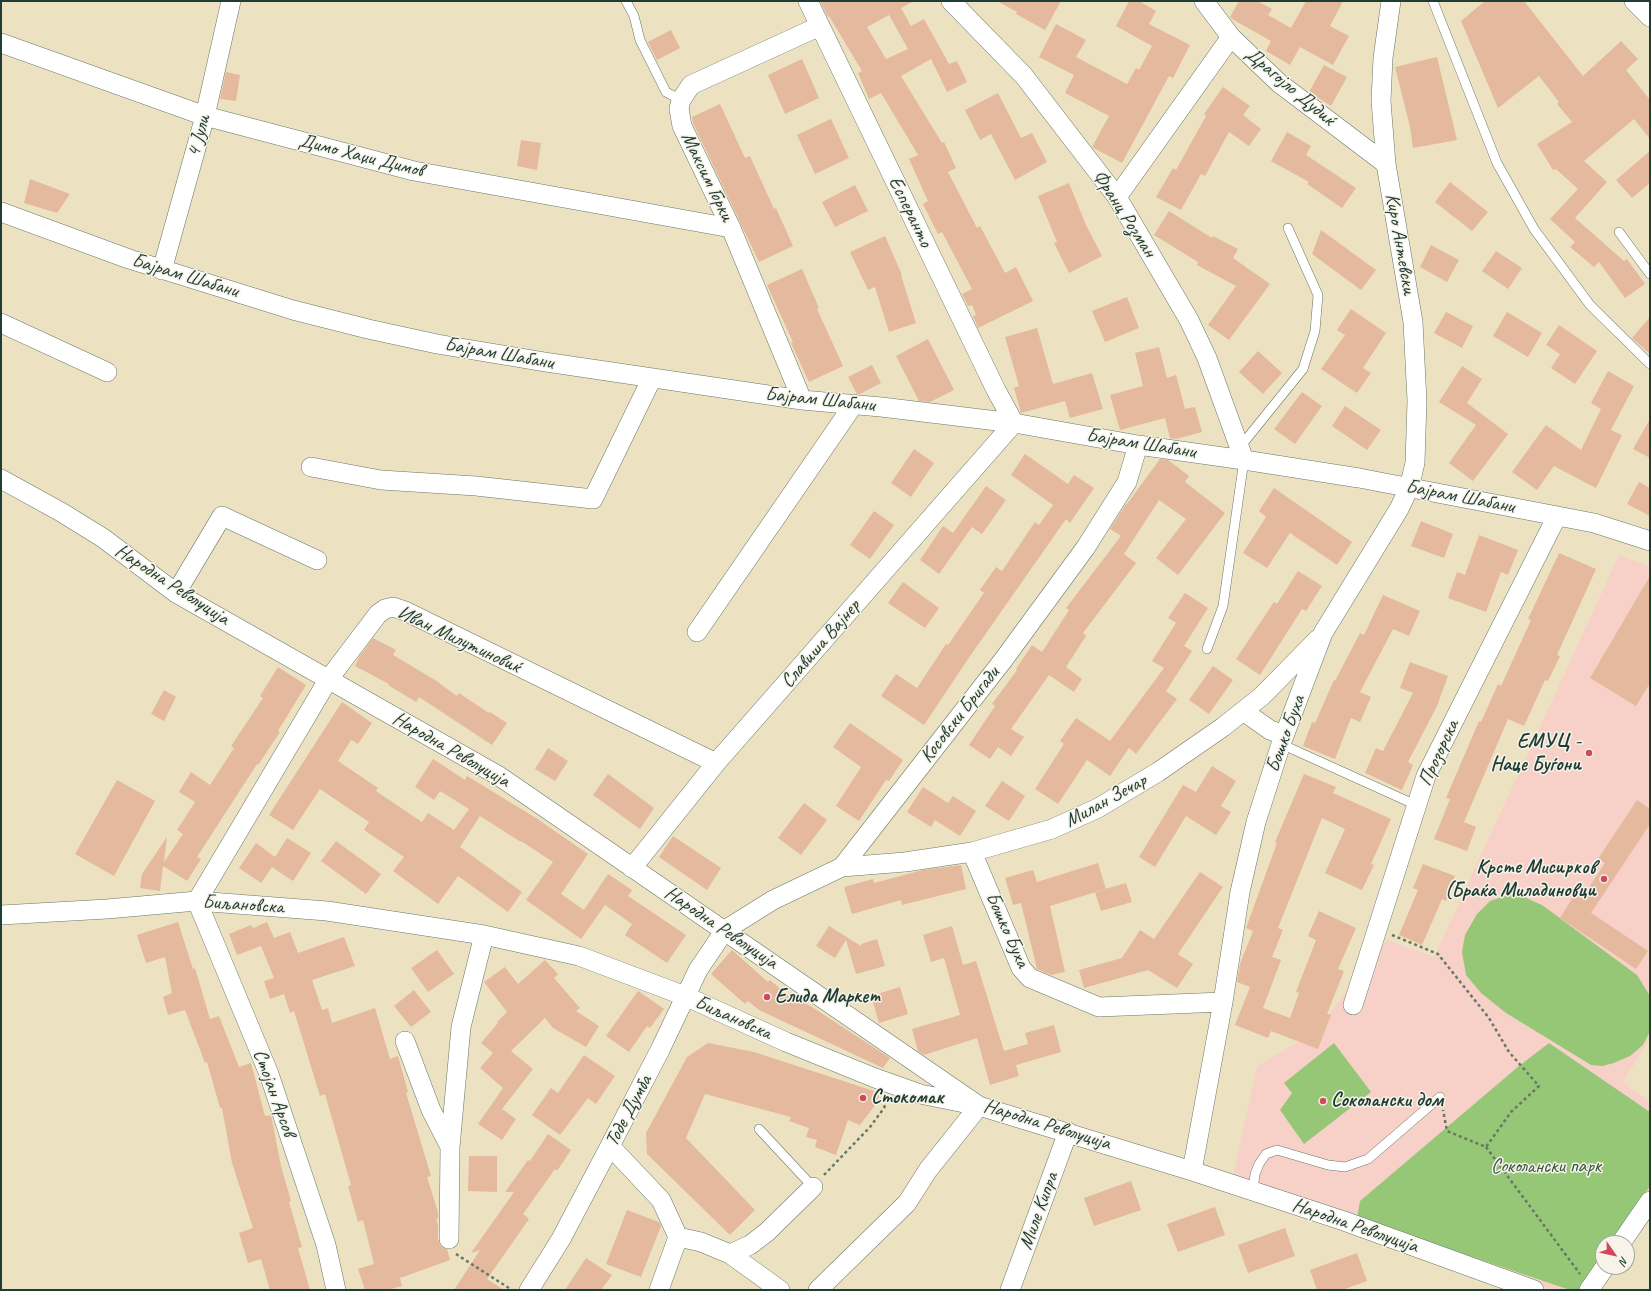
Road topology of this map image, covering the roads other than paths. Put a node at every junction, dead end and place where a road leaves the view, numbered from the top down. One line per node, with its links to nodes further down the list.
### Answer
1 (230, 1): 14 (street, 4 Јули)
2 (626, 1): 13 (lane)
3 (808, 1): 10 (street, Есперанто)
4 (951, 1): 16 (street, Франц Розман)
5 (1204, 1): 11 (street, Драгојло Дудиќ)
6 (1391, 1): 15 (street, Киро Антевски)
7 (1433, 1): 24 (lane)
8 (1634, 1): 9 (street)
9 (1650, 18)
10 (820, 26): 13 (street); 29 (street, Есперанто)
11 (1231, 37): 15 (street, Драгојло Дудиќ); 16 (street)
12 (1, 43): 14 (street, Димо Хаџи Димов)
13 (681, 100): 18 (street, Максим Горки)
14 (205, 116): 18 (street, Димо Хаџи Димов); 21 (street, 4 Јули)
15 (1386, 164): 34 (street, Киро Антевски)
16 (1117, 197): 31 (street, Франц Розман)
17 (1, 212): 21 (street, Бајрам Шабани)
18 (732, 228): 27 (street, Максим Горки)
19 (1288, 228): 31 (lane)
20 (1619, 232): 22 (lane)
21 (162, 270): 26 (street, Бајрам Шабани)
22 (1650, 274)
23 (1, 323): 25 (street)
24 (1650, 364)
25 (108, 372)
26 (652, 378): 27 (street, Бајрам Шабани); 32 (street)
27 (802, 400): 28 (street, Бајрам Шабани)
28 (854, 404): 29 (street, Бајрам Шабани); 39 (street)
29 (1014, 423): 30 (street, Бајрам Шабани); 45 (street, Славиша Вајнер)
30 (1138, 445): 31 (street, Бајрам Шабани); 48 (street, Косовски Бригади)
31 (1242, 453): 34 (street, Бајрам Шабани); 41 (lane)
32 (311, 467)
33 (1, 479): 38 (street, Народна Револуција)
34 (1409, 488): 35 (street, Бајрам Шабани); 40 (street, Бошко Буха)
35 (1557, 516): 36 (street, Бајрам Шабани); 46 (street, Прозорска)
36 (1650, 541)
37 (317, 560): 38 (street)
38 (176, 593): 42 (street, Народна Револуција)
39 (697, 632)
40 (1323, 634): 43 (street, Милан Зечар); 44 (street, Бошко Буха)
41 (1207, 650)
42 (328, 680): 45 (street, Иван Милутиновиќ); 49 (street, Народна Револуција); 50 (street, Иван Милутиновиќ)
43 (1243, 711): 44 (street); 47 (street, Милан Зечар)
44 (1283, 740): 46 (lane); 55 (street, Бошко Буха)
45 (716, 763): 49 (street, Славиша Вајнер)
46 (1416, 805): 56 (street, Прозорска)
47 (972, 852): 48 (street, Милан Зечар); 55 (street, Бошко Буха)
48 (842, 867): 52 (street, Косовски Бригади)
49 (632, 868): 52 (street, Народна Револуција)
50 (197, 901): 51 (street, Биљановска); 53 (street, Биљановска); 75 (street, Стојан Арсов)
51 (1, 915)
52 (725, 930): 54 (street, Тоде Думба); 59 (street, Народна Револуција)
53 (484, 935): 54 (street, Биљановска); 63 (street)
54 (685, 996): 59 (street, Биљановска); 62 (street, Тоде Думба)
55 (1223, 1002): 64 (street, Бошко Буха)
56 (1353, 1005)
57 (405, 1041): 63 (street)
58 (1440, 1097): 66 (lane)
59 (979, 1106): 61 (street, Народна Револуција); 79 (street)
60 (759, 1129): 65 (lane)
61 (1068, 1132): 64 (street, Народна Револуција); 80 (street, Миле Кипра)
62 (610, 1146): 69 (street); 76 (street, Тоде Думба)
63 (450, 1147): 70 (street)
64 (1192, 1170): 66 (street, Народна Револуција)
65 (813, 1187): 71 (street)
66 (1253, 1191): 73 (street, Народна Револуција)
67 (1650, 1201): 68 (street)
68 (1627, 1235)
69 (678, 1237): 71 (street); 77 (street)
70 (449, 1239)
71 (730, 1254): 78 (street)
72 (1600, 1275): 74 (street)
73 (1490, 1283): 81 (street, Народна Револуција)
74 (1590, 1289)
75 (336, 1290)
76 (529, 1290)
77 (659, 1290)
78 (780, 1290)
79 (818, 1290)
80 (1011, 1290)
81 (1534, 1290)

